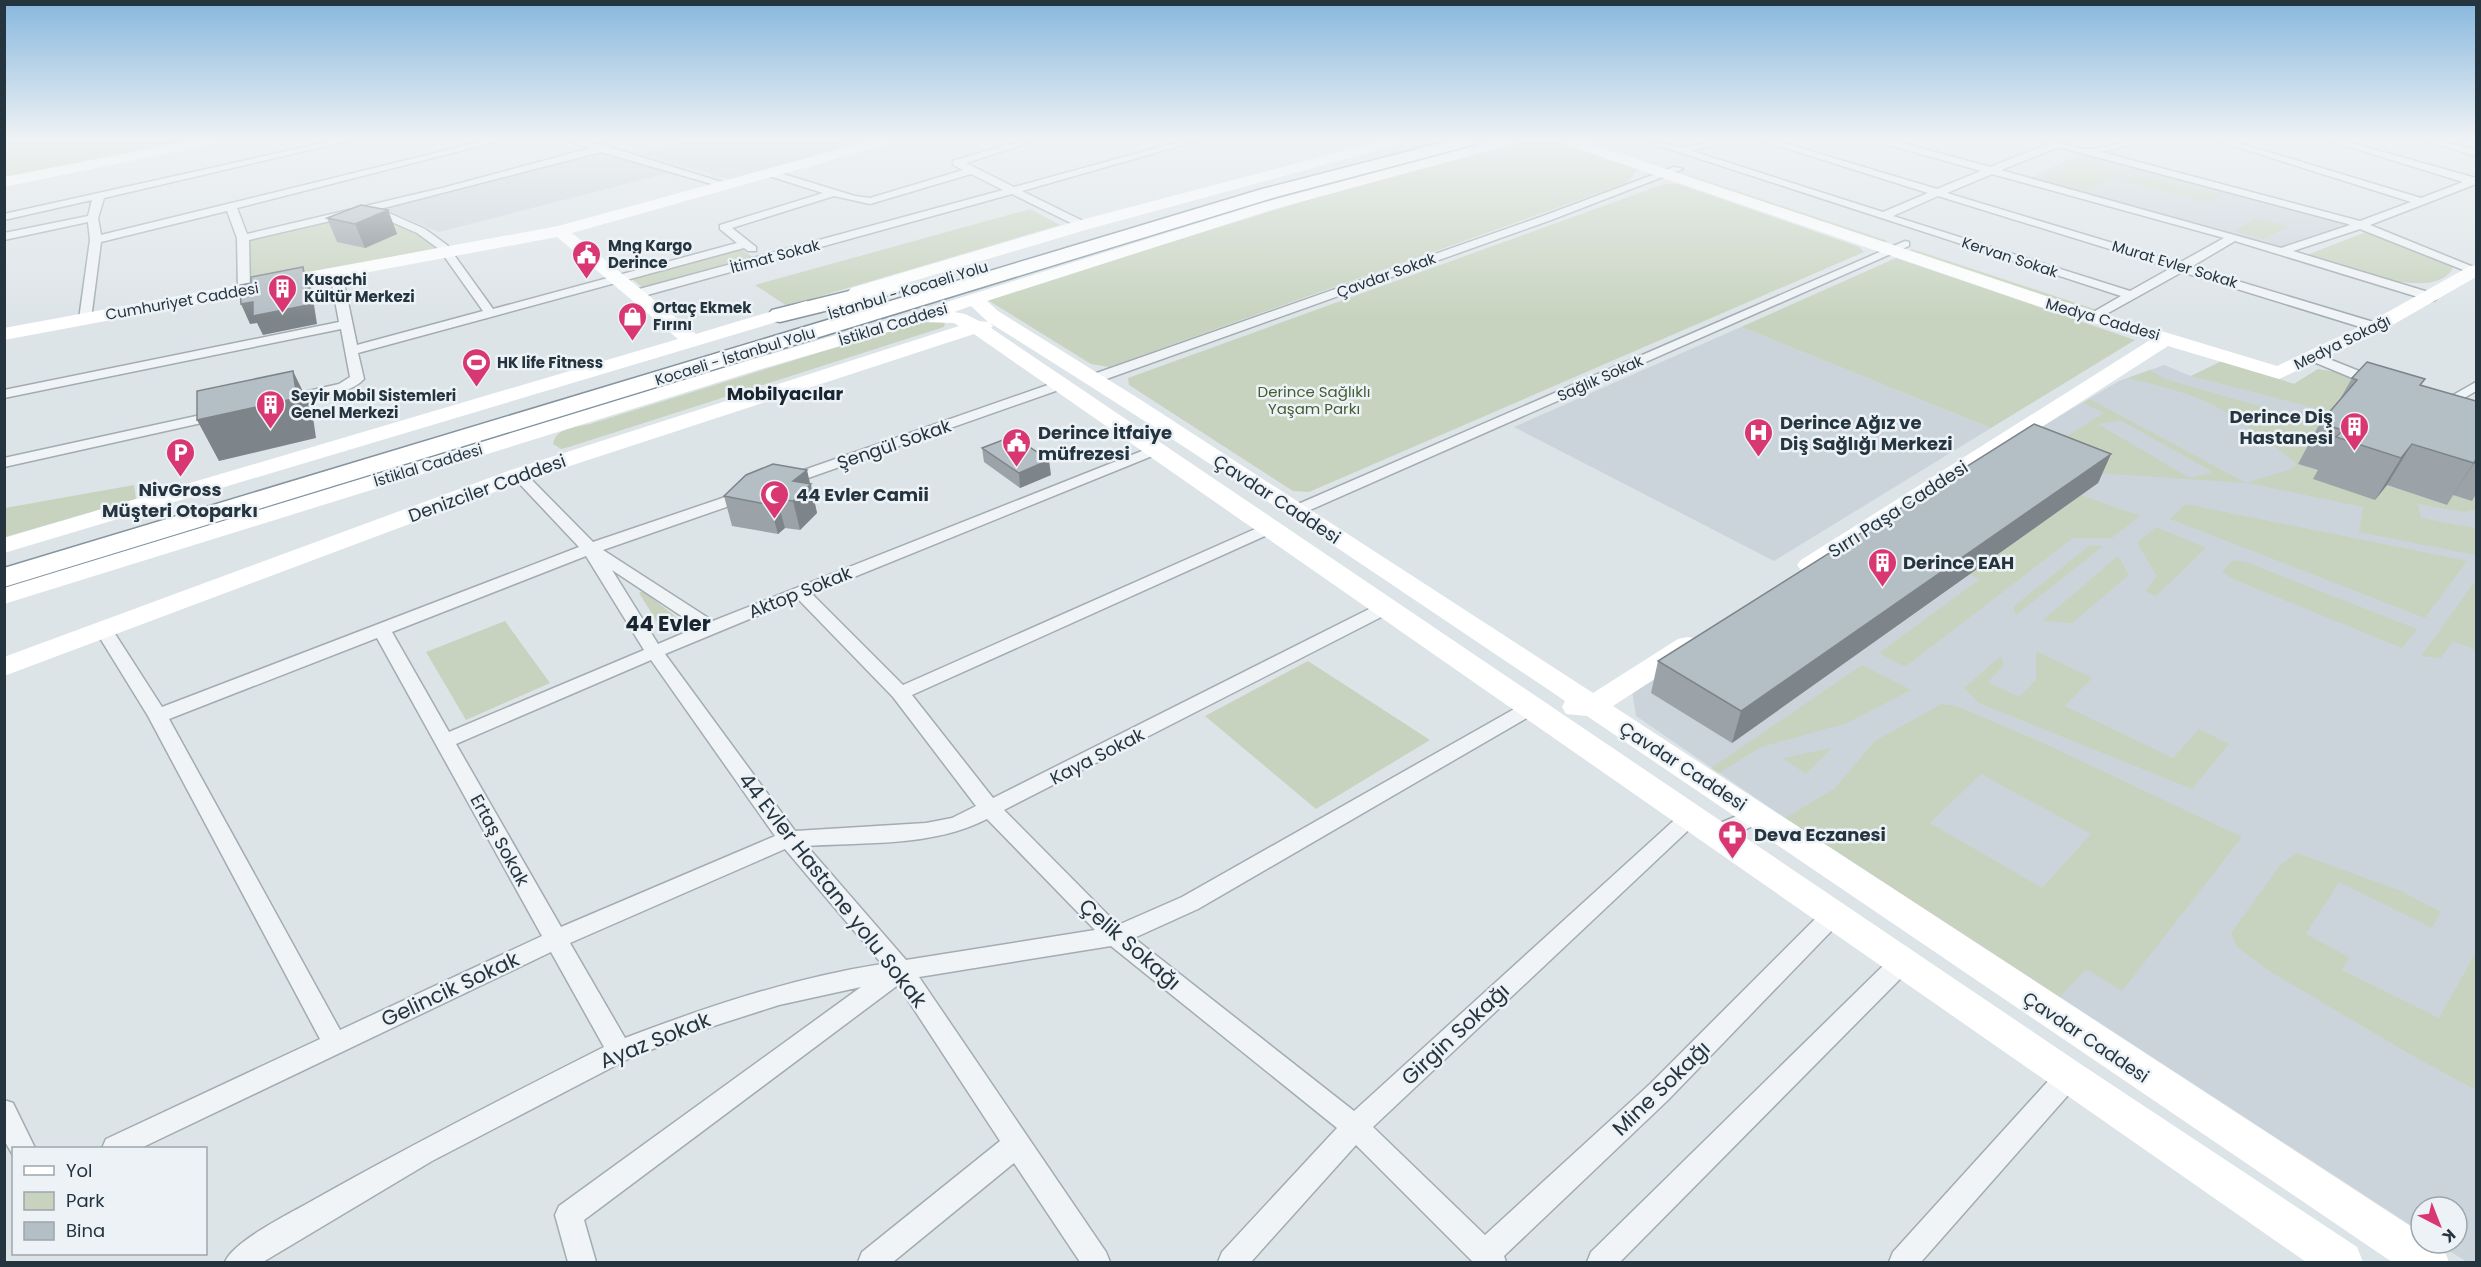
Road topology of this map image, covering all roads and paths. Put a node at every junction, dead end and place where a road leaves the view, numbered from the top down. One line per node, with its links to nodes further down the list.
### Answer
1 (80, 200): 26 (street)
2 (98, 200): 27 (street)
3 (258, 200): 23 (street)
4 (406, 200): 24 (street)
5 (671, 200): 30 (main road, Cumhuriyet Caddesi)
6 (811, 200): 35 (street)
7 (977, 200): 40 (street, İtimat Sokak)
8 (1034, 200): 28 (street)
9 (1176, 200): 28 (main road)
10 (1211, 200): 41 (highway, İstanbul - Kocaeli Yolu)
11 (1246, 200): 39 (highway, Kocaeli - İstanbul Yolu)
12 (1291, 200): 51 (main road)
13 (1591, 200): 64 (street, Çavdar Sokak)
14 (1759, 200): 36 (main road, Medya Caddesi)
15 (1834, 200): 25 (street, Kervan Sokak)
16 (1920, 200): 25 (street)
17 (1966, 200): 42 (street, Murat Evler Sokak)
18 (2097, 200): 32 (street)
19 (2268, 200): 29 (street)
20 (2416, 200): 22 (street)
21 (2427, 200): 22 (street)
22 (2422, 202): 29 (street)
23 (231, 207): 33 (street); 34 (street)
24 (371, 209): 33 (street); 38 (street)
25 (1883, 216): 48 (street, Kervan Sokak)
26 (4, 217)
27 (93, 218): 31 (street); 34 (street)
28 (1083, 225): 53 (main road)
29 (2361, 225): 37 (street); 43 (street)
30 (560, 231): 38 (main road, Cumhuriyet Caddesi); 45 (main road)
31 (4, 237)
32 (2234, 237): 37 (street); 42 (street)
33 (243, 238): 46 (street)
34 (96, 240): 55 (street)
35 (746, 244): 40 (street); 45 (street)
36 (1898, 247): 52 (main road, Medya Caddesi); 78 (street, Sağlık Sokak)
37 (2282, 251): 49 (street)
38 (448, 253): 44 (main road, Cumhuriyet Caddesi); 50 (street)
39 (1064, 257): 63 (highway); 83 (highway, Kocaeli - İstanbul Yolu)
40 (765, 259): 47 (street, İtimat Sokak)
41 (1000, 262): 53 (highway); 82 (highway, İstanbul - Kocaeli Yolu)
42 (2182, 266): 48 (street); 57 (street, Murat Evler Sokak)
43 (2476, 271): 49 (main road, Medya Sokağı)
44 (336, 273): 46 (main road, Cumhuriyet Caddesi); 56 (street)
45 (618, 279): 47 (main road); 50 (street)
46 (244, 290): 55 (main road, Cumhuriyet Caddesi)
47 (636, 294): 60 (main road)
48 (2130, 295): 52 (street)
49 (2430, 297): 57 (main road, Medya Sokağı)
50 (491, 314): 61 (street)
51 (976, 314): 54 (main road, Çavdar Caddesi); 64 (main road, Çavdar Caddesi); 65 (main road, Çavdar Caddesi); 75 (main road, Denizciler Caddesi)
52 (2099, 314): 59 (main road, Medya Caddesi)
53 (780, 315): 60 (main road)
54 (922, 316): 63 (main road, İstiklal Caddesi)
55 (85, 319): 58 (main road, Cumhuriyet Caddesi)
56 (346, 324): 61 (street); 68 (street)
57 (2375, 327): 62 (main road, Medya Sokağı)
58 (4, 334)
59 (2167, 338): 62 (main road, Medya Sokağı); 84 (main road, Sırrı Paşa Caddesi)
60 (693, 341): 80 (main road)
61 (351, 351): 69 (street)
62 (2314, 357): 67 (street)
63 (754, 365): 72 (main road, İstiklal Caddesi)
64 (1093, 379): 78 (main road, Çavdar Caddesi)
65 (1062, 384): 74 (main road, Çavdar Caddesi); 81 (street, Şengül Sokak)
66 (2476, 386): 71 (street)
67 (2395, 391)
68 (4, 394)
69 (266, 405)
70 (233, 412): 76 (street)
71 (2456, 418)
72 (547, 429): 73 (main road, İstiklal Caddesi); 75 (main road)
73 (486, 447): 75 (main road); 86 (main road, İstiklal Caddesi)
74 (1158, 449): 79 (main road, Çavdar Caddesi); 85 (street, Aktop Sokak)
75 (534, 460): 77 (main road, Denizciler Caddesi)
76 (4, 463)
77 (519, 475): 81 (street, 44 Evler Hastane yolu Sokak); 90 (main road, Denizciler Caddesi)
78 (1295, 511): 95 (main road, Çavdar Caddesi)
79 (1270, 528): 87 (main road, Çavdar Caddesi); 94 (street)
80 (4, 546)
81 (590, 549): 88 (street, Şengül Sokak); 89 (street, 44 Evler Hastane yolu Sokak); 92 (street, 44 Evler Hastane yolu Sokak)
82 (4, 560)
83 (4, 578)
84 (1788, 580)
85 (800, 592): 89 (street, Aktop Sokak); 94 (street, Çelik Sokağı)
86 (4, 596)
87 (1385, 608): 96 (main road, Çavdar Caddesi); 99 (street, Kaya Sokak)
88 (381, 628): 97 (street, Şengül Sokak); 98 (street, Ertaş Sokak)
89 (711, 628): 92 (street, Aktop Sokak)
90 (104, 630): 93 (main road, Denizciler Caddesi); 97 (street)
91 (1708, 632): 95 (main road)
92 (654, 652): 98 (street, Aktop Sokak); 103 (street, 44 Evler Hastane yolu Sokak)
93 (4, 667)
94 (900, 693): 99 (street, Çelik Sokağı)
95 (1593, 706): 96 (main road); 100 (main road, Çavdar Caddesi)
96 (1530, 708): 101 (main road, Çavdar Caddesi); 105 (street, Ayaz Sokak)
97 (158, 716): 109 (street)
98 (445, 741): 106 (street, Ertaş Sokak)
99 (991, 810): 103 (street, Kaya Sokak); 105 (street, Çelik Sokağı)
100 (1758, 815): 102 (street); 126 (main road, Çavdar Caddesi)
101 (1689, 818): 102 (main road, Çavdar Caddesi); 113 (street, Girgin Sokağı)
102 (1714, 835): 104 (main road, Çavdar Caddesi)
103 (789, 839): 106 (street, Gelincik Sokak); 108 (street, 44 Evler Hastane yolu Sokak)
104 (1832, 916): 107 (main road, Çavdar Caddesi); 117 (street, Mine Sokağı)
105 (1114, 936): 108 (street, Ayaz Sokak); 113 (street, Çelik Sokağı)
106 (555, 940): 109 (street, Gelincik Sokak); 110 (street, Ertaş Sokak)
107 (1901, 963): 111 (main road, Çavdar Caddesi); 123 (street)
108 (901, 970): 110 (street, Ayaz Sokak); 114 (street, 44 Evler Hastane yolu Sokak); 119 (street)
109 (335, 1044): 116 (street, Gelincik Sokak)
110 (619, 1051): 118 (street, Ayaz Sokak)
111 (2068, 1077): 124 (street); 125 (main road, Çavdar Caddesi)
112 (4, 1111): 115 (street)
113 (1355, 1127): 117 (street, Çelik Sokağı); 122 (street, Girgin Sokağı)
114 (1016, 1145): 120 (street); 121 (street, 44 Evler Hastane yolu Sokak)
115 (21, 1147)
116 (119, 1147)
117 (1488, 1259)
118 (238, 1263)
119 (582, 1263)
120 (872, 1263)
121 (1096, 1263)
122 (1232, 1263)
123 (1601, 1263)
124 (1904, 1263)
125 (2342, 1263)
126 (2428, 1263)

